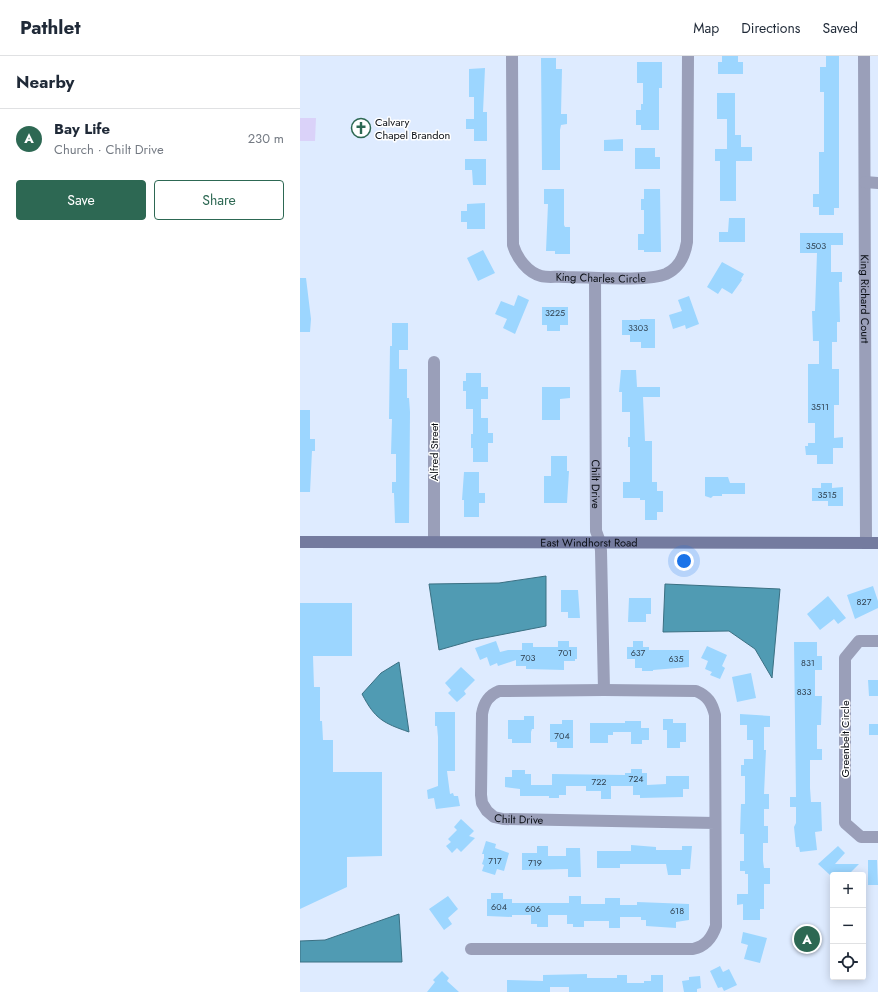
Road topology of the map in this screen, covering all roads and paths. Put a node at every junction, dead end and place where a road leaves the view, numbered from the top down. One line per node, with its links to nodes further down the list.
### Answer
1 (512, 56): 6 (street, King Charles Circle)
2 (688, 56): 6 (street, King Charles Circle)
3 (864, 56): 4 (street, King Richard Court)
4 (865, 182): 5 (street); 11 (street, King Richard Court)
5 (878, 182)
6 (595, 278): 10 (street, Chilt Drive)
7 (434, 362): 9 (street, Alfred Street)
8 (300, 542): 9 (street, East Windhorst Road)
9 (434, 542): 10 (street, East Windhorst Road)
10 (600, 542): 11 (street, East Windhorst Road); 14 (street, Chilt Drive)
11 (866, 543): 12 (street, East Windhorst Road)
12 (878, 543)
13 (878, 641): 16 (street, Greenbelt Circle)
14 (604, 690): 15 (street, Chilt Drive); 15 (street, Chilt Drive)
15 (715, 823): 17 (street, Chilt Drive)
16 (878, 837)
17 (471, 949)

